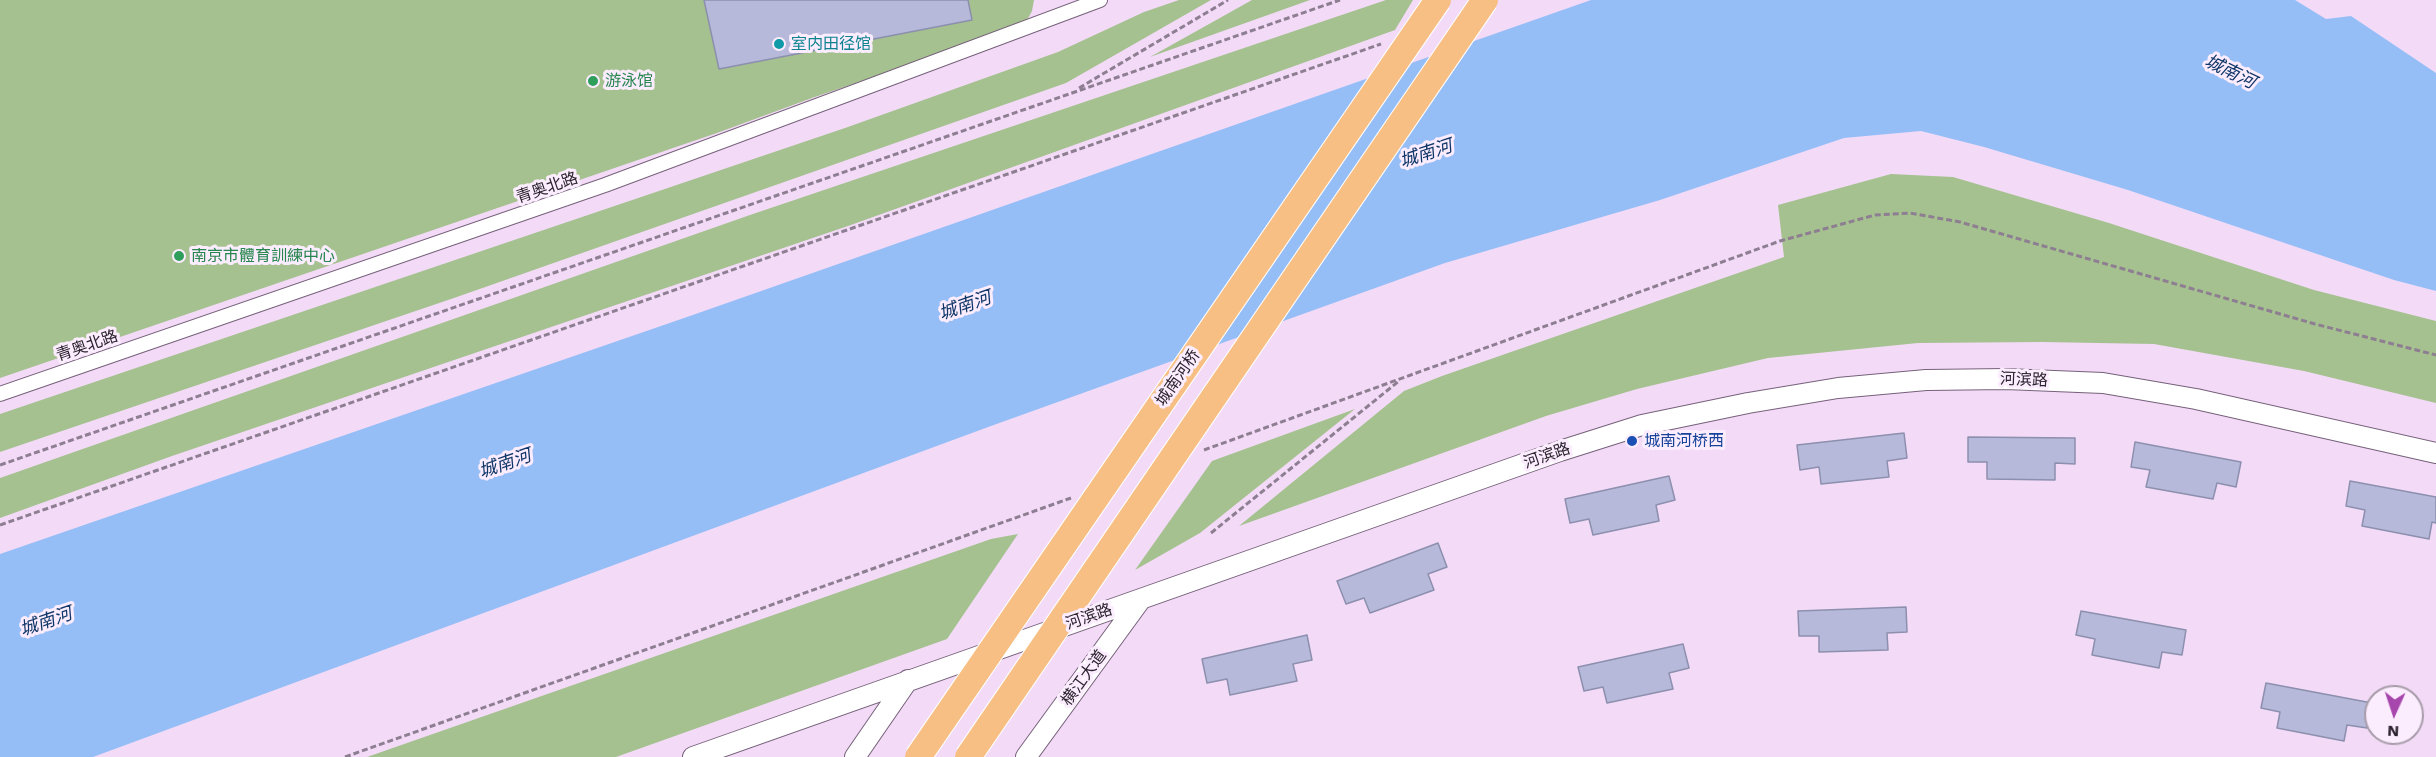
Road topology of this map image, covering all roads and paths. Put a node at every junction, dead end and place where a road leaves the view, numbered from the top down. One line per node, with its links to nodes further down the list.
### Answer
1 (1100, 0): 6 (street, 青奥北路)
2 (1228, 0): 8 (path)
3 (1340, 0): 8 (path)
4 (1438, 0): 23 (highway, 城南河桥, bridge)
5 (1485, 0): 24 (highway, bridge)
6 (1071, 5): 11 (street, 青奥北路)
7 (1381, 44): 16 (path)
8 (1072, 92): 14 (path)
9 (2436, 356): 10 (path)
10 (1403, 378): 12 (path); 17 (path)
11 (0, 394)
12 (1196, 453)
13 (2436, 453): 18 (street, 河滨路)
14 (0, 465)
15 (1073, 497): 20 (path)
16 (0, 525)
17 (1211, 533)
18 (1141, 599): 19 (street, 河滨路); 25 (street, 横江大道)
19 (908, 680): 21 (street, 河滨路); 22 (street)
20 (345, 757)
21 (693, 757)
22 (855, 757)
23 (918, 757)
24 (968, 757)
25 (1026, 757)

